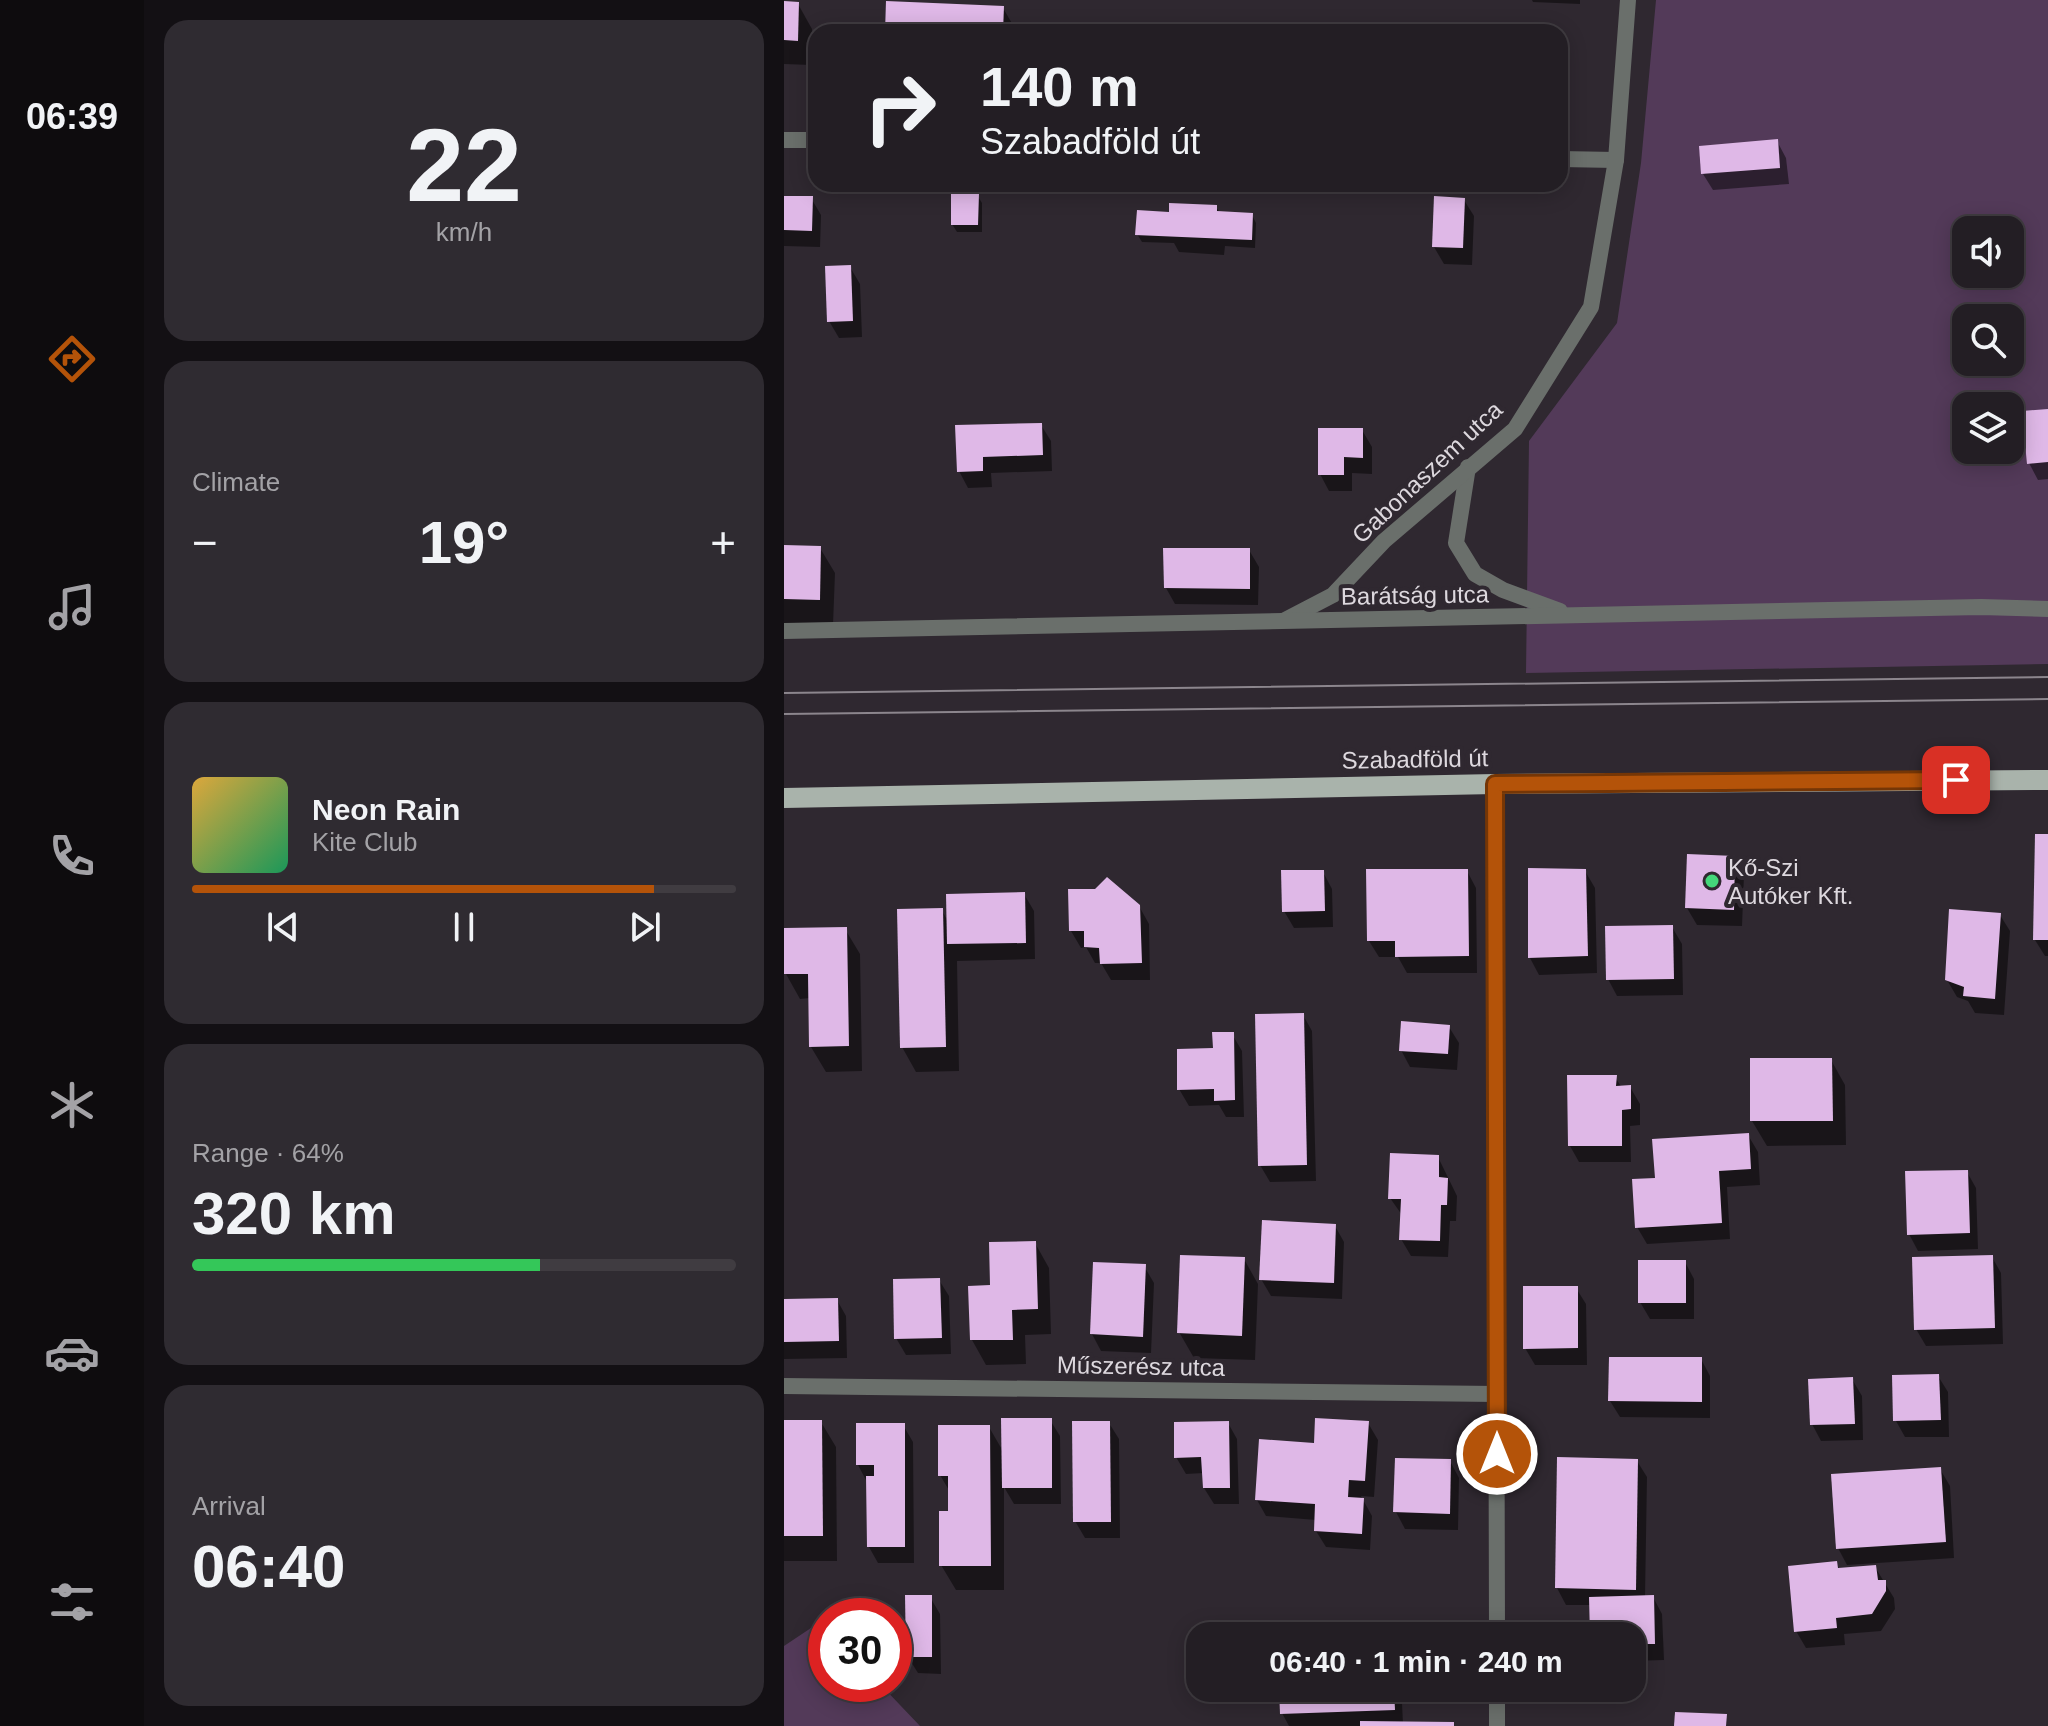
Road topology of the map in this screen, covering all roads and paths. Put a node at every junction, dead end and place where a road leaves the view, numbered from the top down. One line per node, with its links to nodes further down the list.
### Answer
1 (1628, 0): 5 (street, Gabonaszem utca)
2 (784, 140): 3 (street)
3 (808, 140)
4 (1568, 159): 5 (street)
5 (1616, 160): 6 (street, Gabonaszem utca)
6 (1468, 467): 8 (street); 9 (street, Gabonaszem utca)
7 (2048, 609): 8 (street, Barátság utca)
8 (1570, 615): 9 (street, Barátság utca)
9 (1282, 622): 10 (street, Barátság utca)
10 (784, 631)
11 (2048, 780): 12 (main road, Szabadföld út)
12 (1495, 784): 13 (main road, Szabadföld út); 15 (street)
13 (784, 798)
14 (784, 1386): 15 (street, Műszerész utca)
15 (1497, 1394): 16 (street)
16 (1497, 1622)
17 (1497, 1702): 18 (street)
18 (1497, 1726)

